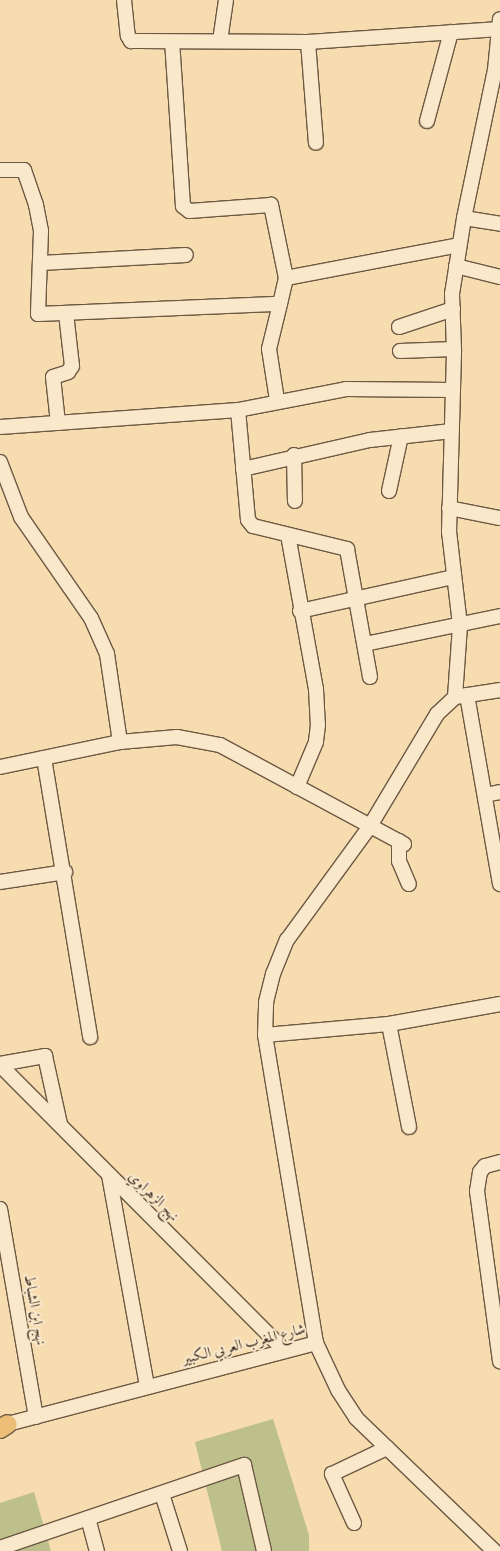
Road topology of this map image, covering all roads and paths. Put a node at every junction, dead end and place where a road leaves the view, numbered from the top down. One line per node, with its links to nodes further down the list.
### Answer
1 (124, 0): 7 (street)
2 (226, 0): 6 (street)
3 (500, 19): 4 (street)
4 (500, 29): 5 (street); 12 (street)
5 (451, 32): 8 (street); 9 (street)
6 (220, 41): 7 (street); 8 (street)
7 (172, 42): 19 (street)
8 (308, 42): 10 (street)
9 (428, 122)
10 (316, 143)
11 (0, 170): 16 (street)
12 (464, 218): 13 (street); 14 (street)
13 (500, 224)
14 (459, 246): 17 (street); 19 (street)
15 (186, 255): 16 (street)
16 (41, 263): 22 (street)
17 (456, 266): 18 (street); 21 (street)
18 (500, 277)
19 (286, 278): 20 (street)
20 (280, 304): 22 (street); 27 (street)
21 (452, 309): 23 (street); 24 (street)
22 (66, 313): 29 (street)
23 (399, 327)
24 (454, 349): 25 (street); 26 (street)
25 (400, 351)
26 (453, 390): 27 (street); 31 (street)
27 (277, 400): 28 (street)
28 (238, 410): 29 (street); 35 (street)
29 (58, 423): 30 (street)
30 (0, 426)
31 (452, 431): 32 (street); 38 (street)
32 (401, 436): 33 (street); 36 (street)
33 (294, 455): 35 (street); 37 (street)
34 (0, 462): 50 (street)
35 (243, 469): 40 (street)
36 (389, 491)
37 (295, 501)
38 (449, 508): 39 (street); 41 (street)
39 (500, 518)
40 (288, 535): 42 (street); 43 (street)
41 (453, 577): 42 (street); 45 (street)
42 (356, 598): 43 (street); 46 (street)
43 (300, 611): 53 (street)
44 (500, 616): 45 (street)
45 (460, 625): 46 (street); 49 (street)
46 (365, 644): 47 (street)
47 (370, 677)
48 (500, 690): 49 (street)
49 (461, 696): 55 (street); 56 (street)
50 (120, 742): 51 (street); 53 (street)
51 (44, 758): 52 (street); 58 (street)
52 (0, 766)
53 (297, 787): 56 (street)
54 (500, 792): 55 (street)
55 (485, 795): 57 (street)
56 (370, 826): 60 (street); 64 (street)
57 (497, 846): 61 (street)
58 (65, 872): 59 (street); 65 (street)
59 (0, 882)
60 (409, 884)
61 (500, 884)
62 (500, 1004): 63 (street)
63 (389, 1024): 64 (street); 68 (street)
64 (265, 1035): 72 (street)
65 (90, 1037)
66 (0, 1065): 67 (street, نهج الزهراوي); 67 (street)
67 (61, 1125): 70 (street, نهج الزهراوي)
68 (409, 1127)
69 (500, 1162): 74 (street)
70 (109, 1175): 73 (street, نهج الزهراوي); 75 (street)
71 (0, 1209): 76 (street, نهج ابن الشباط)
72 (316, 1343): 73 (street, شارع المغرب العربي الكبير); 78 (street, شارع المغرب العربي الكبير)
73 (284, 1350): 75 (street, شارع المغرب العربي الكبير)
74 (500, 1361)
75 (147, 1387): 76 (street, شارع المغرب العربي الكبير)
76 (36, 1417): 77 (street, شارع المغرب العربي الكبير)
77 (3, 1426)
78 (387, 1448): 81 (street); 86 (street, شارع المغرب العربي الكبير)
79 (162, 1494): 80 (street); 84 (street); 85 (street)
80 (88, 1518): 82 (street); 83 (street)
81 (354, 1523)
82 (0, 1548)
83 (97, 1551)
84 (180, 1551)
85 (264, 1551)
86 (494, 1551)

